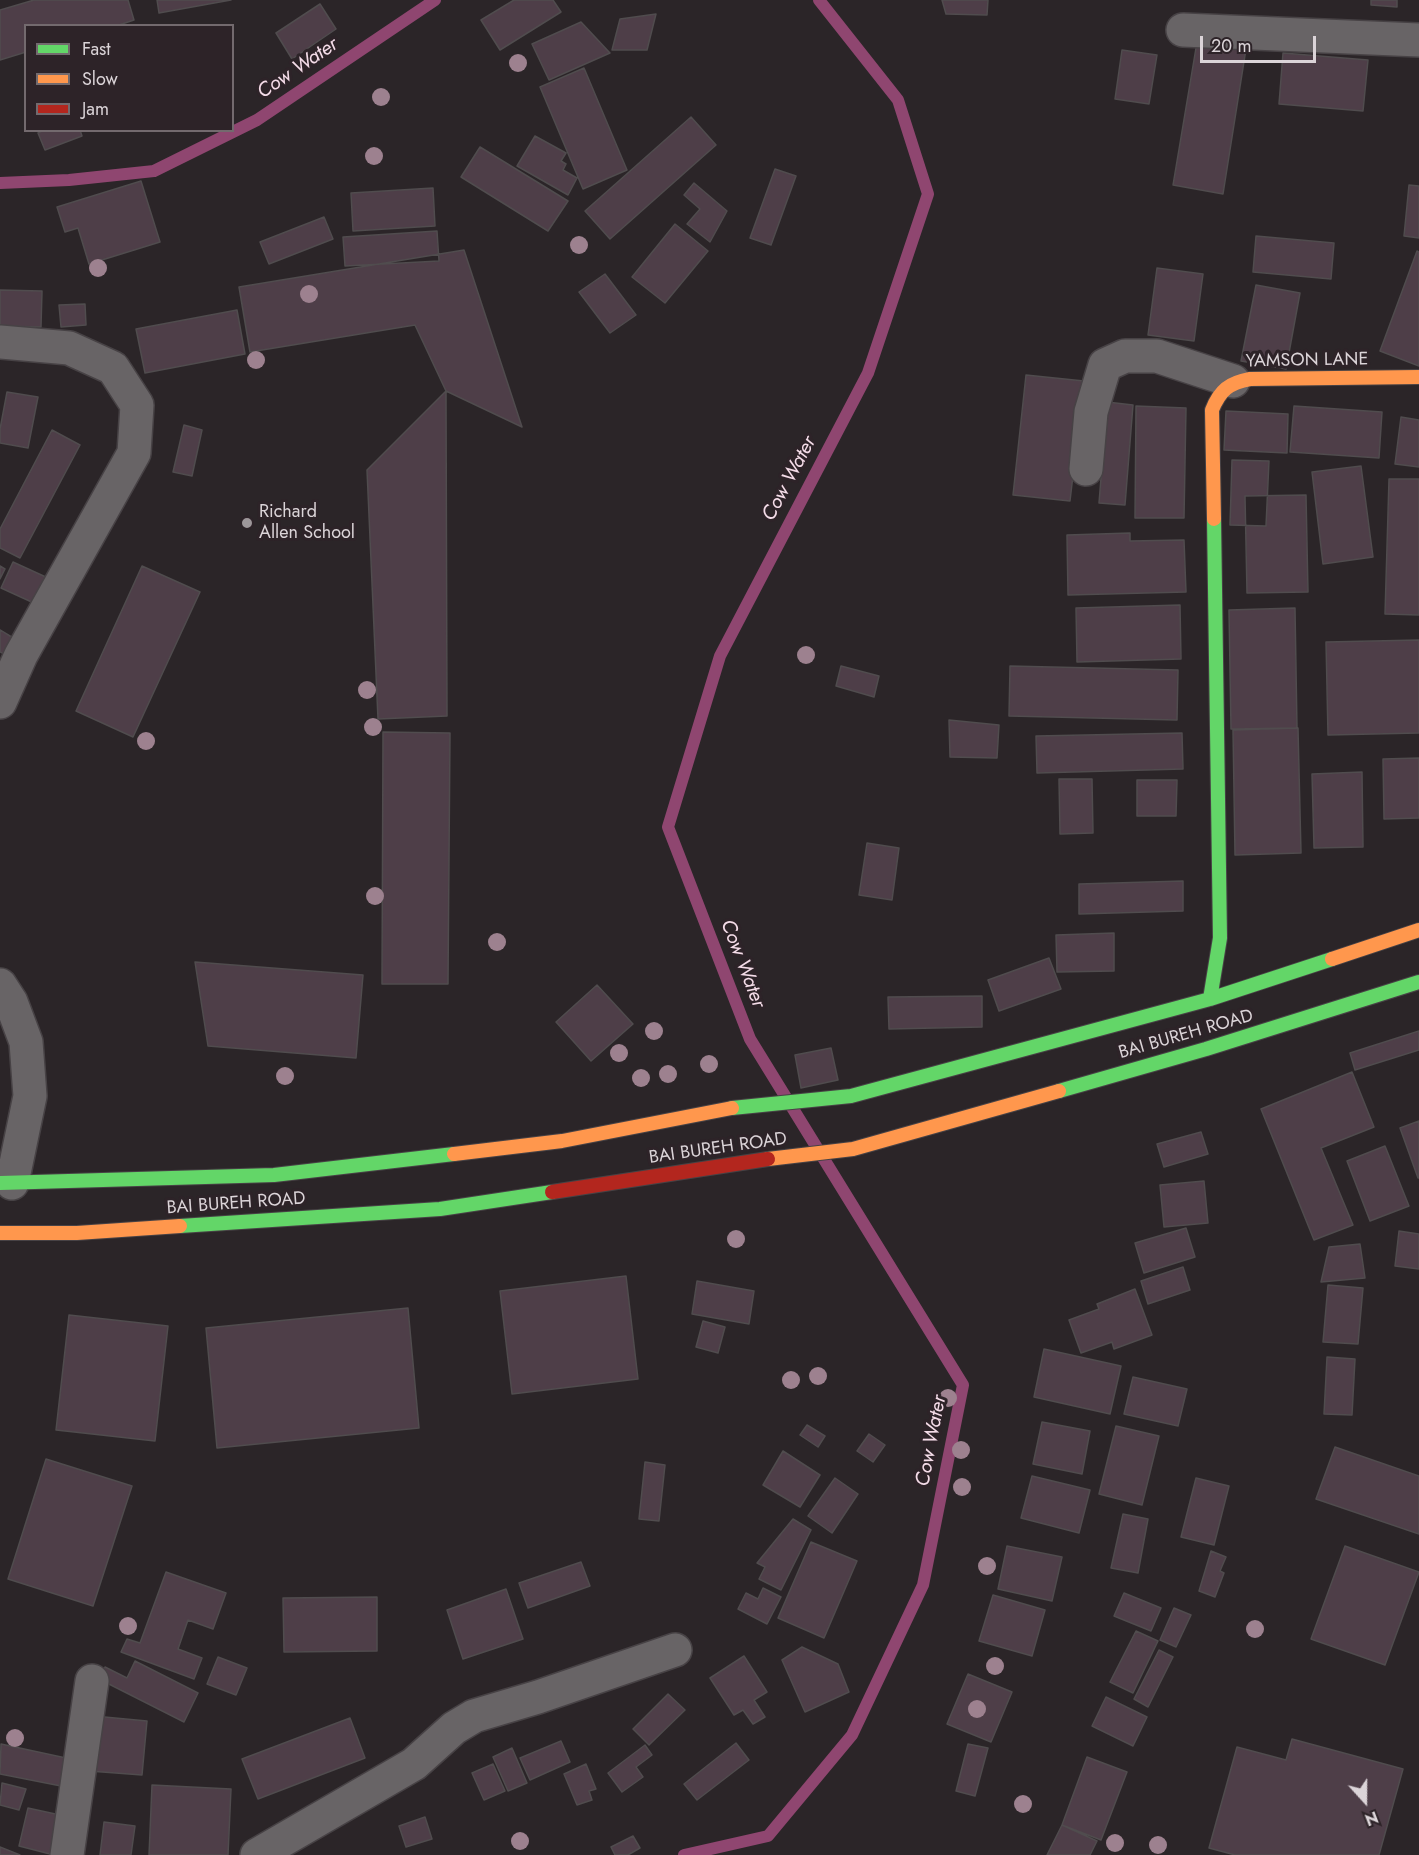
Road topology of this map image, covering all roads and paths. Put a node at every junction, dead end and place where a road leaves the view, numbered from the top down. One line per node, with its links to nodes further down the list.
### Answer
1 (1183, 30): 2 (street)
2 (1419, 40)
3 (0, 342): 7 (street)
4 (1419, 377): 5 (main road, YAMSON LANE)
5 (1233, 381): 6 (street); 11 (main road, YAMSON LANE)
6 (1086, 469)
7 (0, 702)
8 (1419, 930): 11 (main road, BAI BUREH ROAD)
9 (1419, 982): 13 (main road, BAI BUREH ROAD)
10 (0, 986): 12 (street)
11 (1210, 999): 12 (main road, BAI BUREH ROAD)
12 (6, 1183)
13 (0, 1233)
14 (675, 1650): 17 (street)
15 (92, 1681): 16 (street)
16 (68, 1855)
17 (256, 1855)

